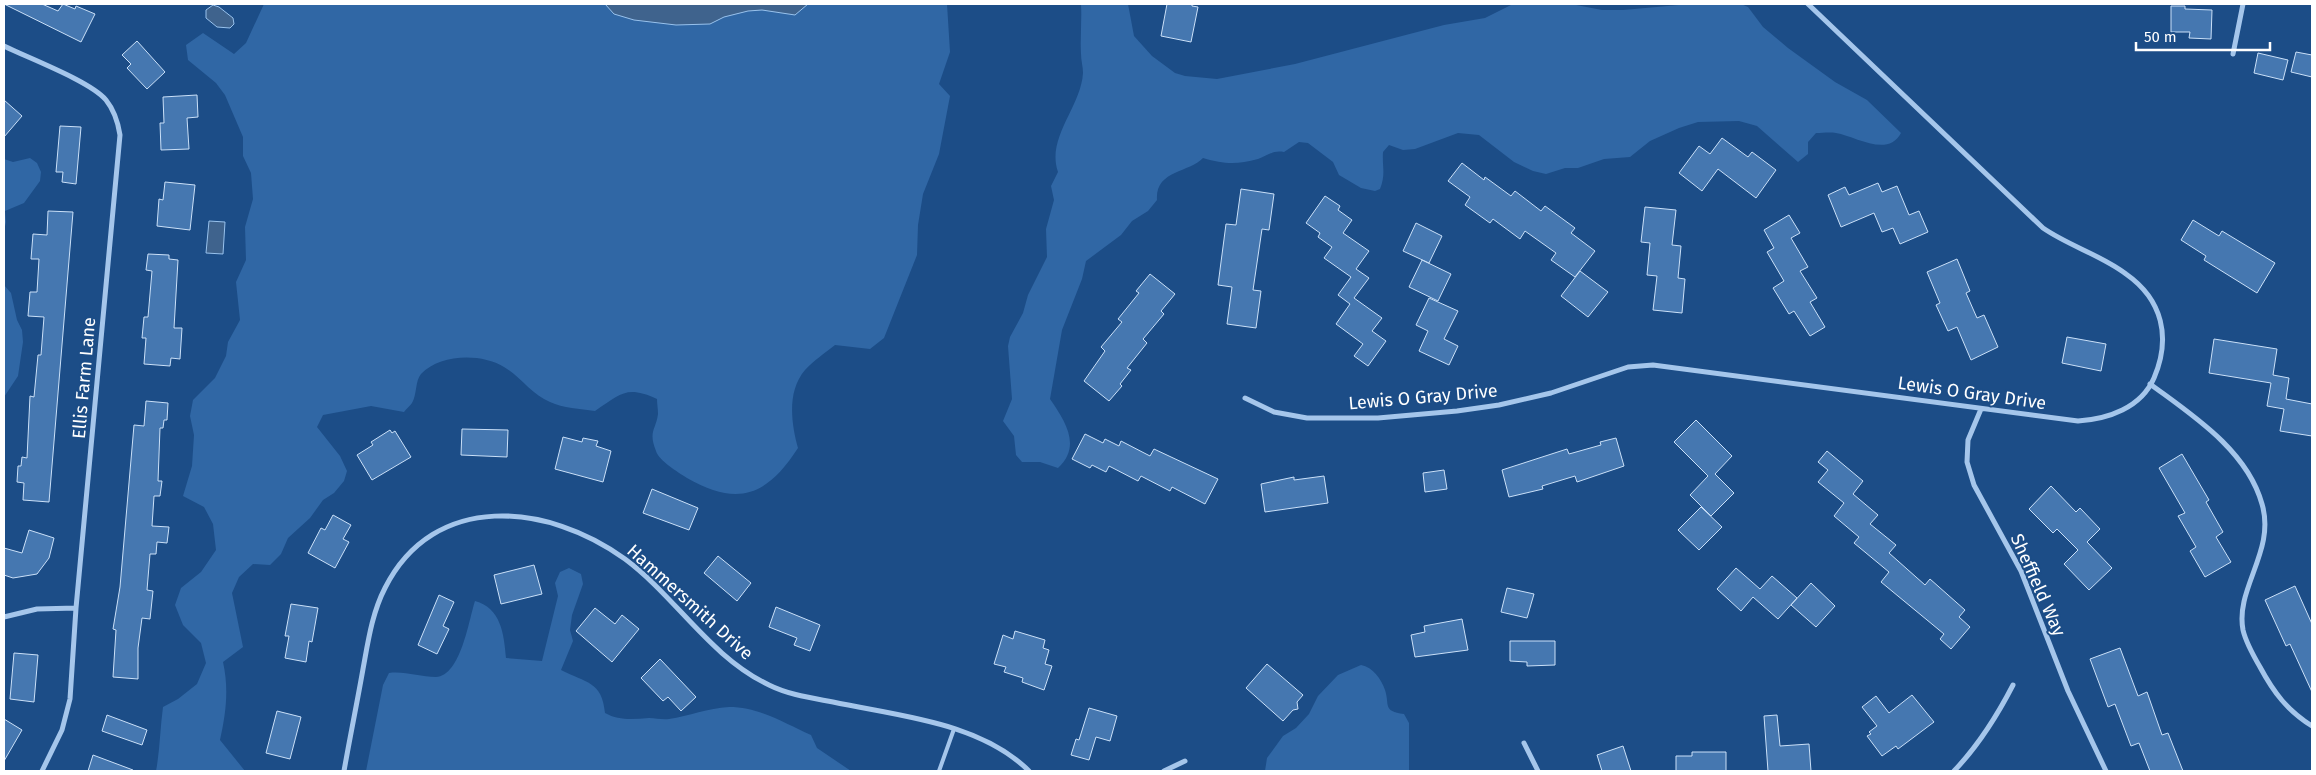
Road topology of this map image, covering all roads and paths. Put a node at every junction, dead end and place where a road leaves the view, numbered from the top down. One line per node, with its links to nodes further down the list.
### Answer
1 (1808, 4): 5 (street, Lewis O Gray Drive)
2 (2243, 4): 4 (street)
3 (4, 46): 8 (street, Ellis Farm Lane)
4 (2233, 54)
5 (2150, 384): 7 (street, Lewis O Gray Drive); 11 (street)
6 (1245, 398): 7 (street, Lewis O Gray Drive)
7 (1981, 409): 22 (street, Sheffield Way)
8 (76, 608): 9 (street); 15 (street, Ellis Farm Lane)
9 (4, 617)
10 (2013, 685): 21 (street)
11 (2312, 726)
12 (954, 729): 16 (street, Hammersmith Drive); 17 (lane); 18 (street, Hammersmith Drive)
13 (1524, 743): 20 (street)
14 (1185, 761): 19 (street)
15 (42, 771)
16 (344, 771)
17 (939, 771)
18 (1029, 771)
19 (1164, 771)
20 (1538, 771)
21 (1954, 771)
22 (2106, 771)

